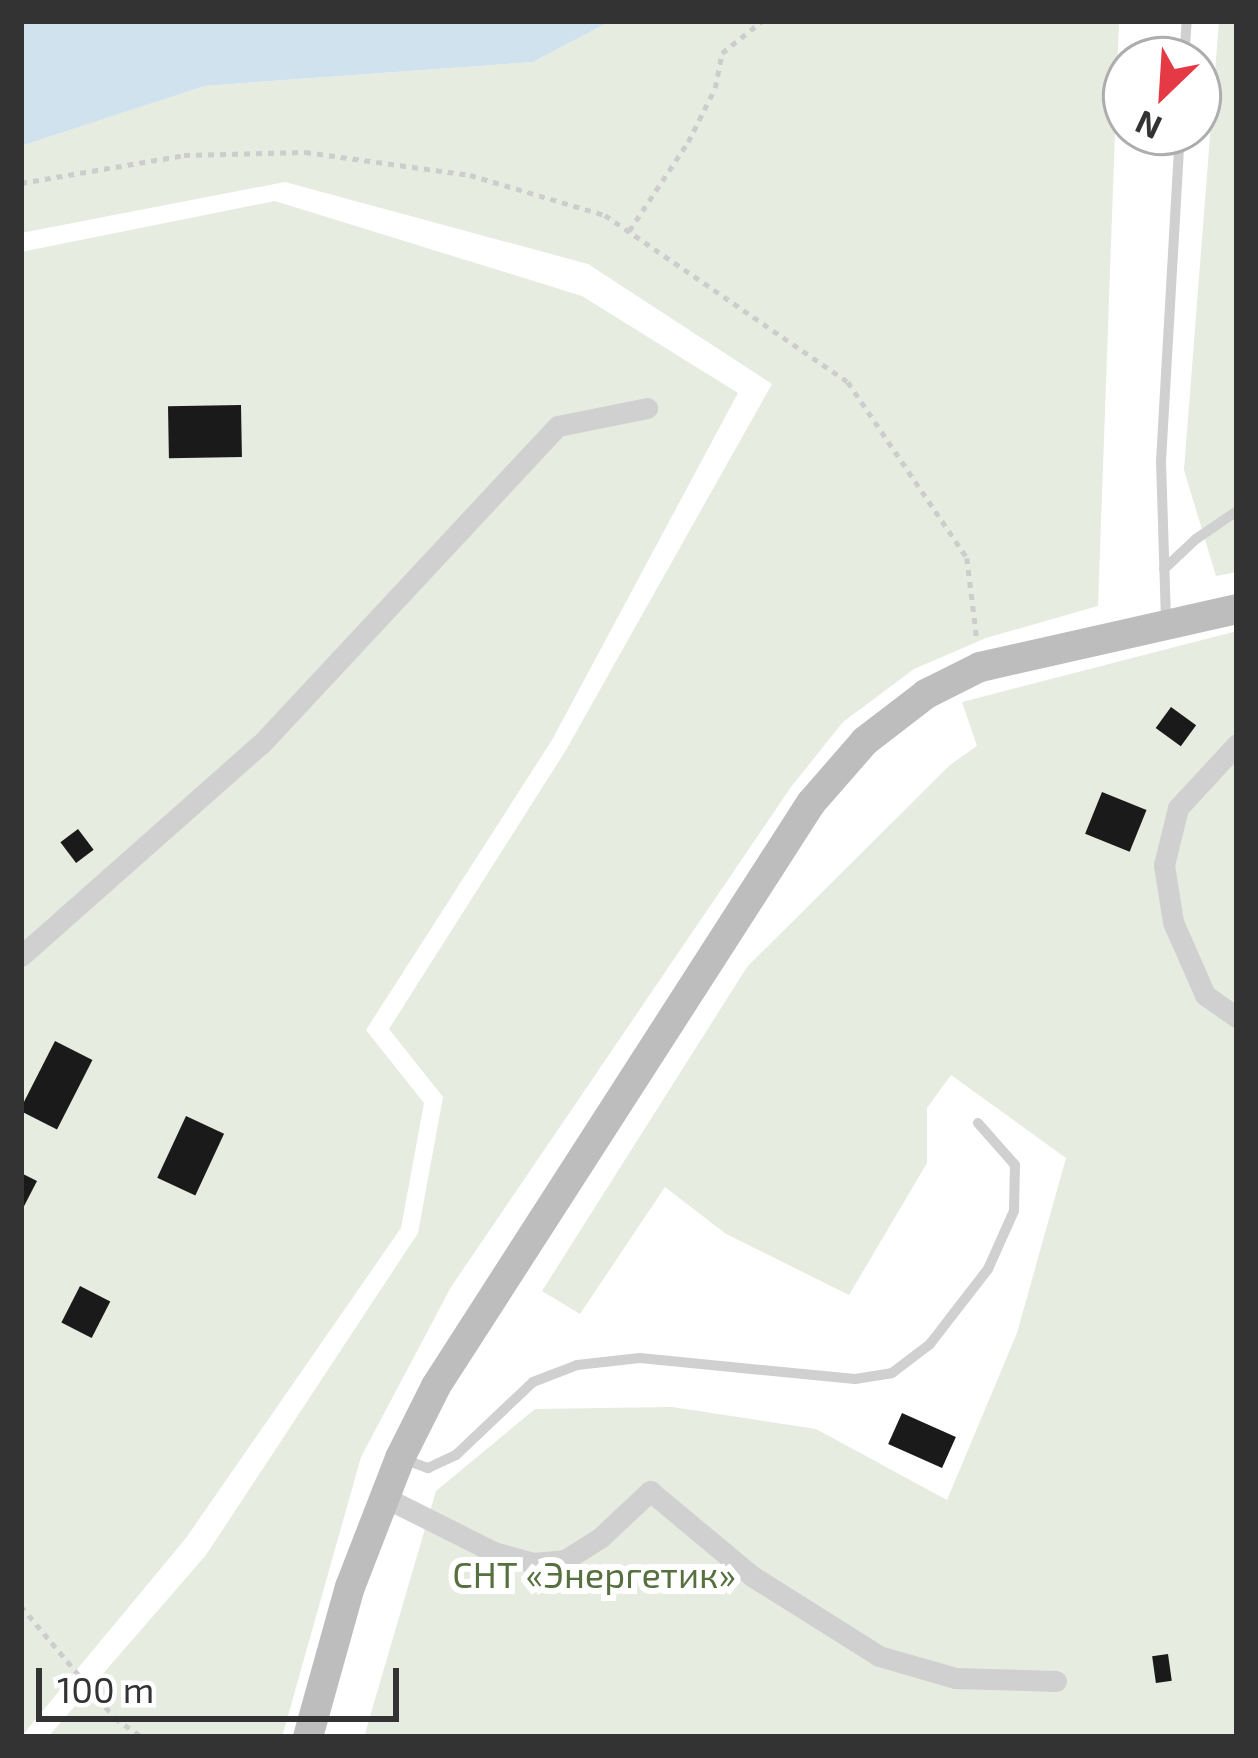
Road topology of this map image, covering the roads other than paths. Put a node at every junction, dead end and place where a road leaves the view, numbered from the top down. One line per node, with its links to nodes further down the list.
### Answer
1 (1179, 156): 4 (lane)
2 (647, 408): 8 (street)
3 (1237, 511): 4 (lane)
4 (1164, 569): 6 (lane)
5 (1237, 609): 6 (main road)
6 (1166, 624): 11 (main road)
7 (1237, 744): 9 (street)
8 (21, 956)
9 (1237, 1017)
10 (979, 1123): 11 (lane)
11 (400, 1458): 12 (main road)
12 (384, 1497): 13 (street); 14 (main road)
13 (1057, 1681)
14 (308, 1737)

